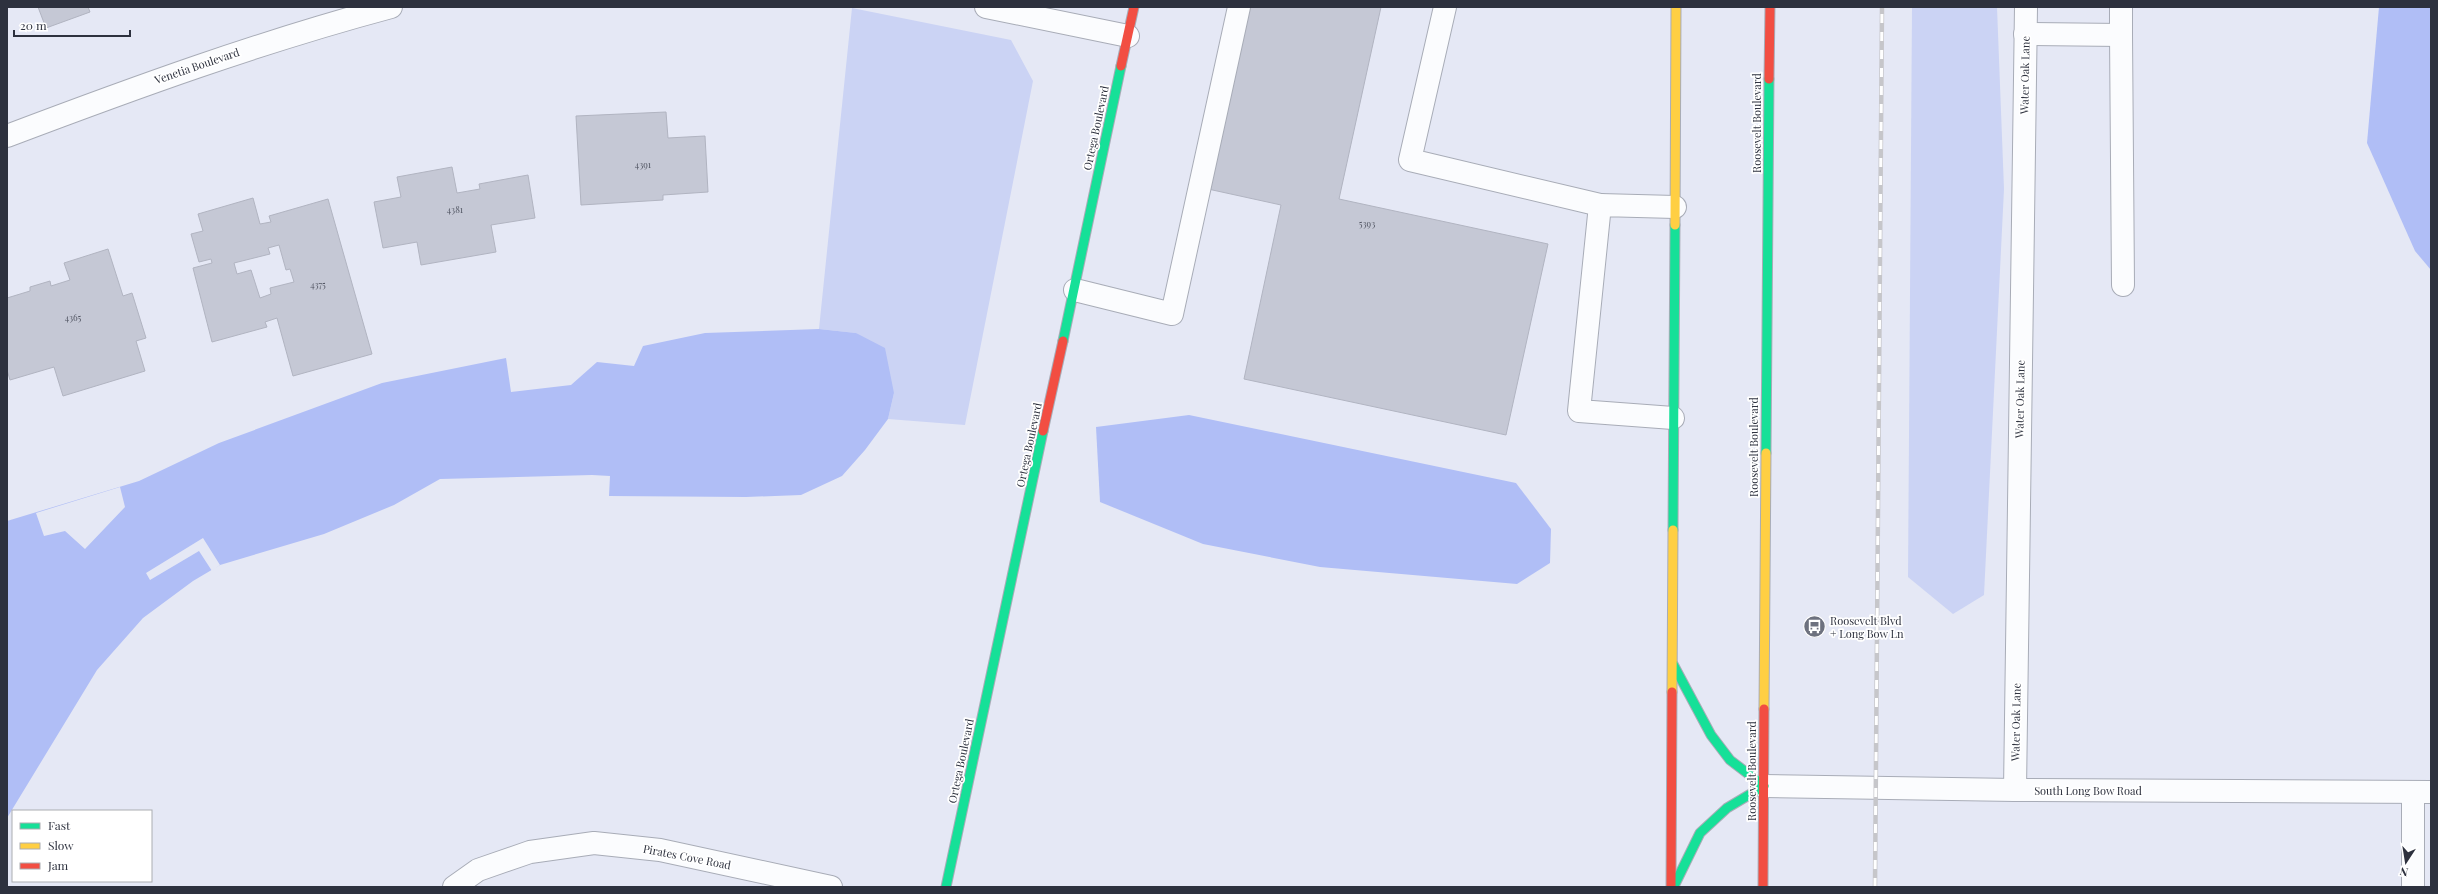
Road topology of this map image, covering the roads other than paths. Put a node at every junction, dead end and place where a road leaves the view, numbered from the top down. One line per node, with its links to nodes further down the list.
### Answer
1 (391, 7): 13 (street, Venetia Boulevard)
2 (986, 7): 12 (street)
3 (1134, 7): 12 (main road, Ortega Boulevard)
4 (1239, 7): 17 (street)
5 (1445, 7): 14 (street)
6 (1676, 7): 15 (main road)
7 (1770, 7): 20 (main road, Roosevelt Boulevard)
8 (2026, 7): 10 (street, Water Oak Lane)
9 (2121, 7): 11 (street)
10 (2025, 34): 11 (street); 21 (street, Water Oak Lane)
11 (2121, 35): 16 (street)
12 (1128, 36): 17 (main road, Ortega Boulevard)
13 (7, 136)
14 (1600, 205): 15 (street); 18 (street)
15 (1675, 208): 18 (main road)
16 (2123, 285)
17 (1075, 290): 25 (main road, Ortega Boulevard)
18 (1673, 418): 19 (main road)
19 (1672, 663): 20 (main road); 26 (main road)
20 (1764, 786): 21 (street, South Long Bow Road); 26 (main road); 27 (main road, Roosevelt Boulevard)
21 (2015, 790): 22 (street, South Long Bow Road)
22 (2422, 792): 28 (street)
23 (454, 887): 24 (street, Pirates Cove Road)
24 (830, 887)
25 (946, 887)
26 (1672, 887)
27 (1763, 887)
28 (2412, 887)

